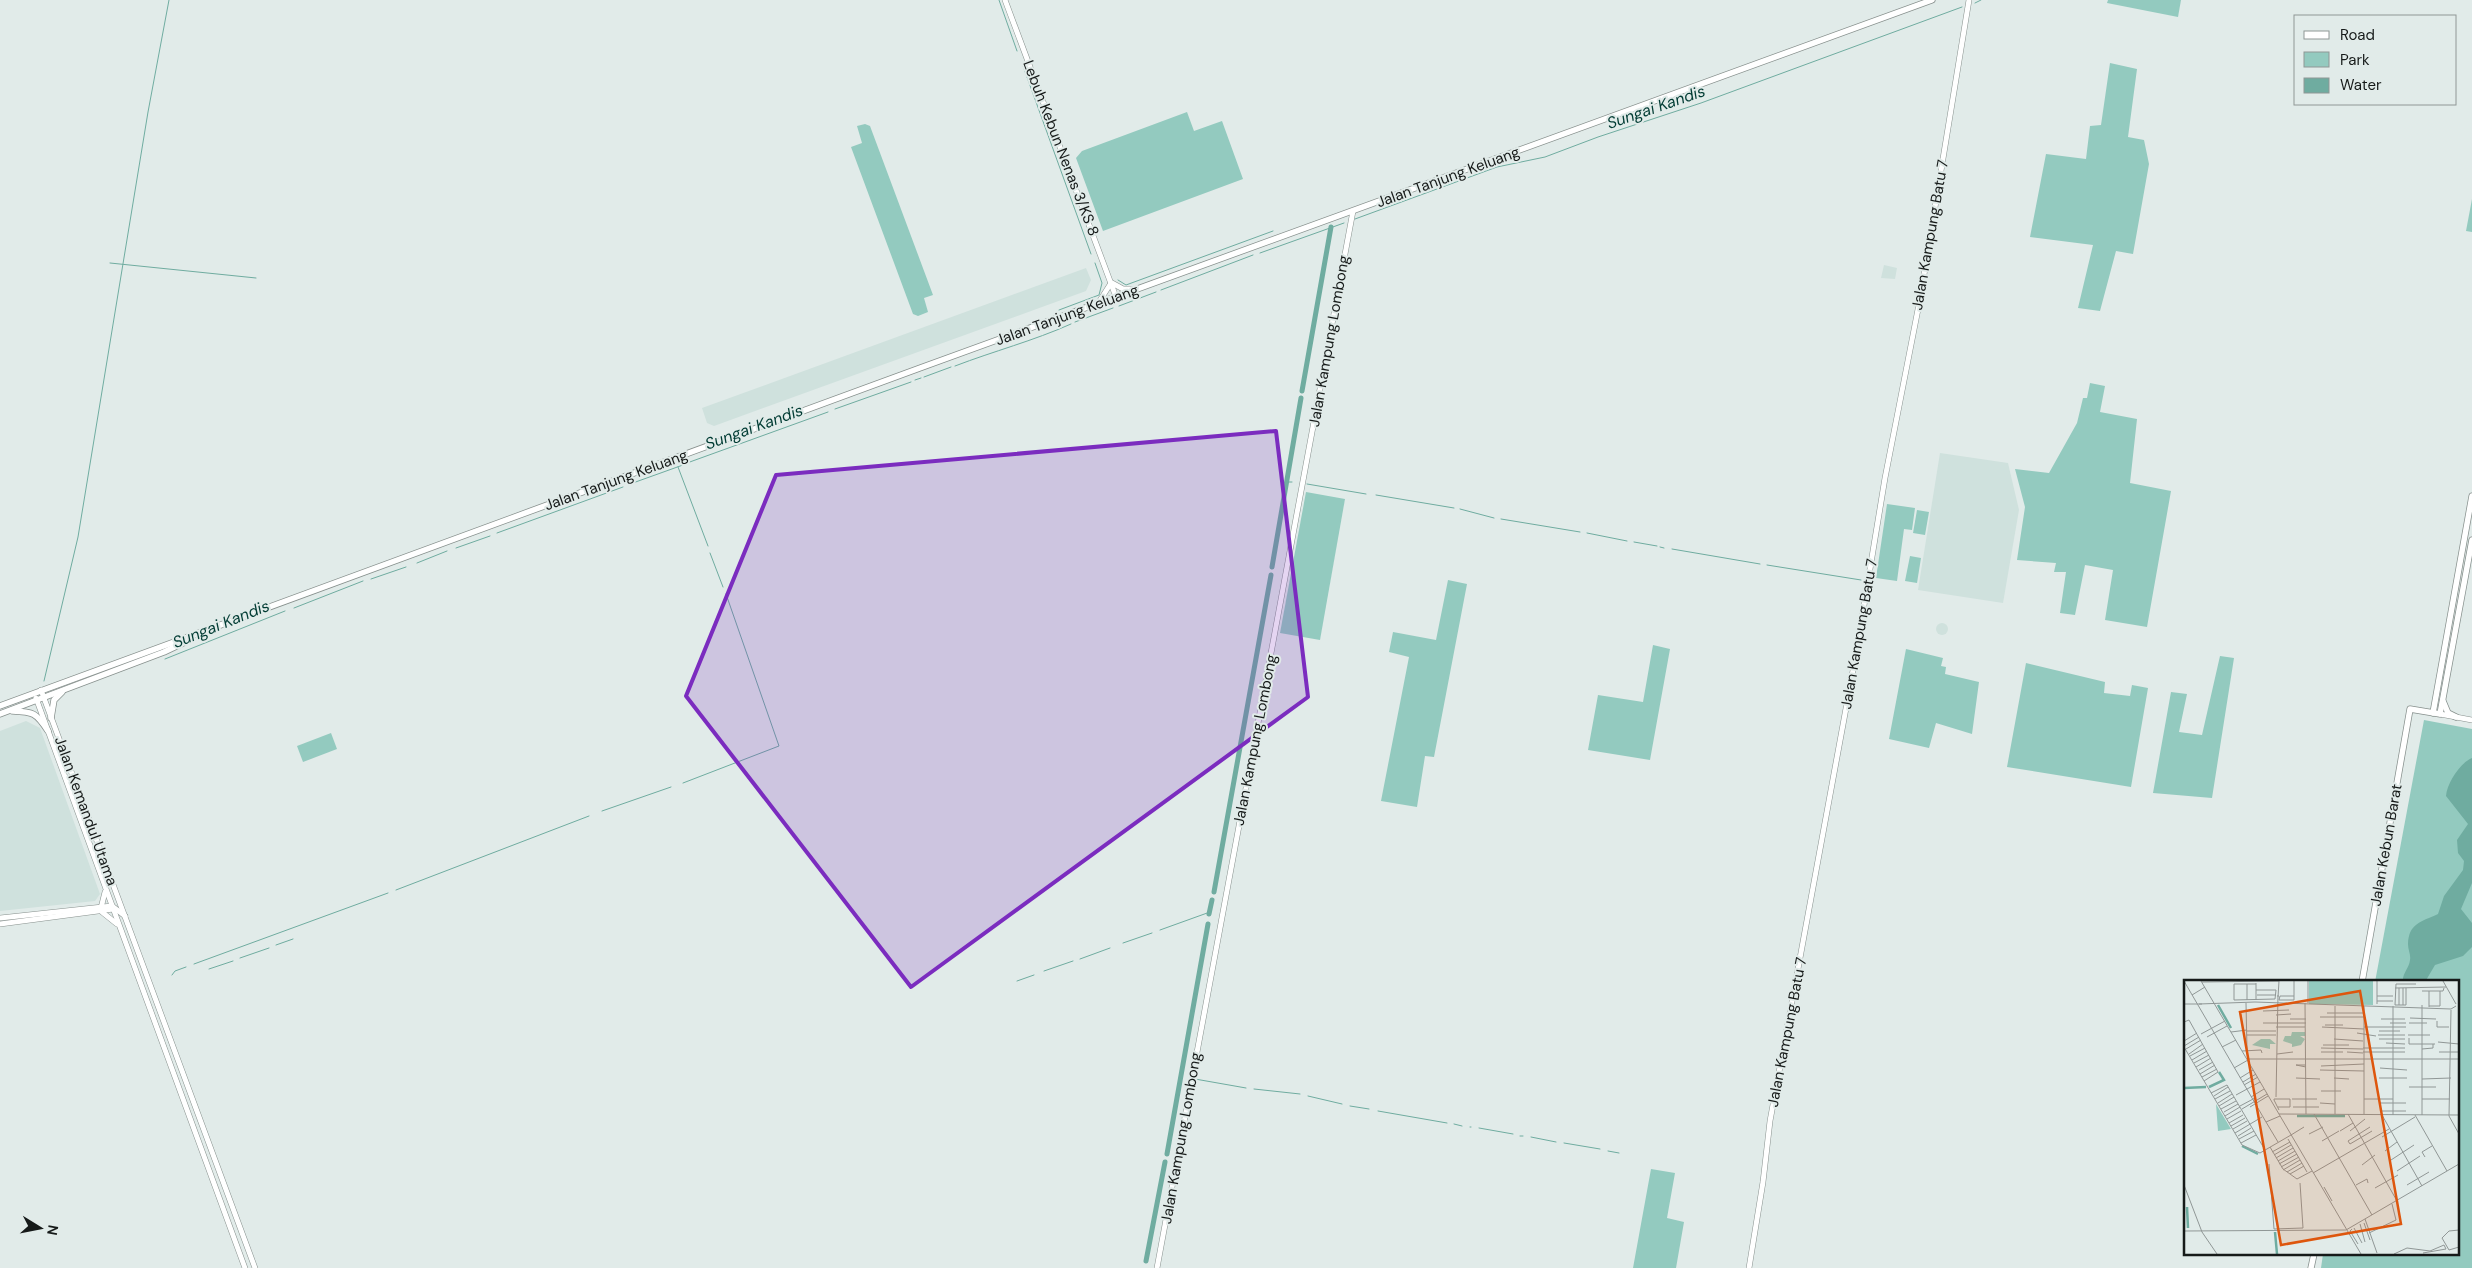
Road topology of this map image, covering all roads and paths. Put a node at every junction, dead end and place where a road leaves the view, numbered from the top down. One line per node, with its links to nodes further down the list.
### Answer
1 (1006, 0): 5 (street, Lebuh Kebun Nenas 3/KS 8)
2 (1932, 0): 4 (main road, Jalan Tanjung Keluang)
3 (1969, 0): 43 (street, Jalan Kampung Batu 7)
4 (1352, 211): 6 (main road, Jalan Tanjung Keluang); 42 (street, Jalan Kampung Lombong)
5 (1111, 283): 6 (street); 7 (street, Lebuh Kebun Nenas 3/KS 8); 8 (street)
6 (1138, 289): 7 (main road, Jalan Tanjung Keluang)
7 (1116, 297): 8 (main road, Jalan Tanjung Keluang)
8 (1097, 304): 13 (main road, Jalan Tanjung Keluang)
9 (2472, 496): 11 (main road)
10 (2472, 540): 12 (main road)
11 (2459, 570): 12 (main road); 14 (main road)
12 (2466, 571): 15 (main road)
13 (203, 633): 16 (main road, Jalan Tanjung Keluang); 17 (main road, Jalan Tanjung Keluang)
14 (2445, 643): 15 (main road); 24 (main road)
15 (2452, 644): 21 (main road)
16 (65, 689): 19 (main road, Jalan Tanjung Keluang); 28 (main road)
17 (41, 690): 18 (main road, Jalan Tanjung Keluang); 19 (street, Jalan Kemandul Utama)
18 (35, 693): 20 (street, Jalan Kemandul Utama); 22 (main road, Jalan Tanjung Keluang)
19 (44, 698): 20 (main road, Jalan Tanjung Keluang); 28 (street, Jalan Kemandul Utama)
20 (37, 700): 23 (main road, Jalan Tanjung Keluang); 30 (street, Jalan Kemandul Utama)
21 (2442, 701): 26 (main road); 27 (main road)
22 (0, 706)
23 (9, 711): 25 (main road, Jalan Tanjung Keluang); 30 (main road)
24 (2433, 713): 26 (main road); 39 (main road, Jalan Kebun Barat)
25 (0, 714)
26 (2440, 714): 27 (street)
27 (2456, 717): 29 (street)
28 (51, 718): 32 (street, Jalan Kemandul Utama)
29 (2472, 720)
30 (48, 731): 31 (street, Jalan Kemandul Utama)
31 (105, 886): 33 (street, Jalan Kemandul Utama); 34 (street)
32 (116, 888): 33 (street, Jalan Kemandul Utama); 36 (street)
33 (114, 907): 34 (street, Jalan Kemandul Utama); 36 (street); 38 (street, Jalan Kemandul Utama)
34 (101, 910): 35 (street, Jalan Kemandul Utama); 37 (street, Jalan Kemandul Utama); 38 (street)
35 (0, 918)
36 (127, 919): 41 (street)
37 (0, 924)
38 (120, 926): 40 (street, Jalan Kemandul Utama)
39 (2362, 980)
40 (245, 1268)
41 (255, 1268)
42 (1157, 1268)
43 (1749, 1268)

